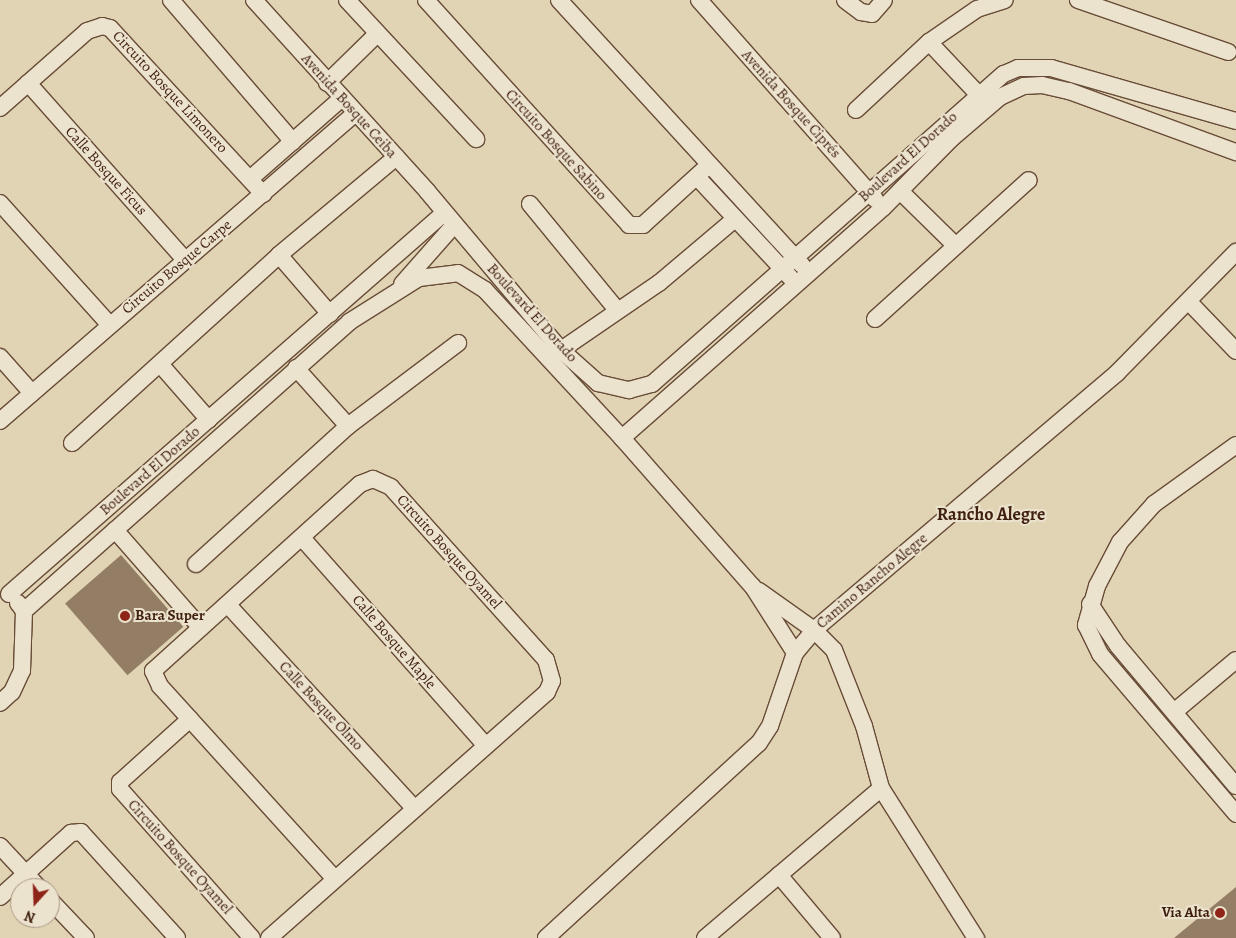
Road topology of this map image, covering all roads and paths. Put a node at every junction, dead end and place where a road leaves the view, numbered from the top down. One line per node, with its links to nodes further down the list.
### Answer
1 (171, 0): 25 (street)
2 (254, 0): 15 (street, Avenida Bosque Ceiba)
3 (347, 0): 11 (street)
4 (426, 0): 29 (street, Circuito Bosque Sabino)
5 (559, 0): 28 (street)
6 (698, 0): 33 (street, Avenida Bosque Ciprés)
7 (845, 0): 8 (street)
8 (884, 0)
9 (1005, 0): 12 (street)
10 (1078, 0): 13 (street)
11 (377, 34): 15 (street); 24 (street)
12 (929, 42): 16 (street); 20 (street)
13 (1228, 52)
14 (28, 83): 19 (street, Circuito Bosque Limonero); 30 (street, Circuito Bosque Limonero); 44 (street, Calle Bosque Ficus)
15 (327, 83): 17 (street, Avenida Bosque Ceiba)
16 (978, 94): 18 (street, Boulevard El Dorado); 33 (street, Boulevard El Dorado)
17 (341, 99): 21 (street, Avenida Bosque Ceiba); 25 (street)
18 (1159, 100): 22 (street, Boulevard El Dorado); 23 (street)
19 (0, 108)
20 (856, 110)
21 (355, 113): 27 (street, Avenida Bosque Ceiba); 34 (street, Circuito Bosque Carpe)
22 (1236, 121)
23 (1151, 123): 26 (street, Boulevard El Dorado); 32 (street, Boulevard El Dorado)
24 (476, 139)
25 (293, 142): 30 (street)
26 (1236, 152)
27 (396, 157): 38 (street, Avenida Bosque Ceiba); 42 (street)
28 (709, 165): 29 (street, Circuito Bosque Sabino); 43 (street)
29 (697, 177): 39 (street)
30 (251, 178): 34 (street, Circuito Bosque Limonero)
31 (1029, 180): 40 (street)
32 (900, 191): 37 (street, Boulevard El Dorado); 40 (street)
33 (869, 192): 37 (street, Avenida Bosque Ciprés); 43 (street, Boulevard El Dorado)
34 (263, 194): 44 (street, Circuito Bosque Carpe)
35 (0, 204): 53 (street)
36 (530, 204): 50 (street)
37 (884, 208): 46 (street, Boulevard El Dorado)
38 (449, 219): 48 (street); 51 (street, Boulevard El Dorado); 55 (street, Boulevard El Dorado)
39 (736, 219): 45 (street); 50 (street)
40 (956, 246): 52 (street)
41 (1236, 252): 49 (street, Camino Rancho Alegre)
42 (279, 255): 51 (street); 58 (street)
43 (795, 258): 45 (street, Boulevard El Dorado); 46 (street)
44 (185, 260): 53 (street, Circuito Bosque Carpe)
45 (783, 270): 47 (street); 55 (street, Boulevard El Dorado)
46 (810, 273): 47 (street, Boulevard El Dorado)
47 (798, 286): 64 (street, Boulevard El Dorado)
48 (399, 288): 59 (street, Boulevard El Dorado); 64 (street, Boulevard El Dorado)
49 (1189, 302): 56 (street); 76 (street, Camino Rancho Alegre)
50 (617, 310): 55 (street)
51 (330, 314): 61 (street, Boulevard El Dorado)
52 (875, 319)
53 (109, 324): 60 (street, Circuito Bosque Carpe)
54 (458, 343): 63 (street)
55 (562, 350)
56 (1236, 351)
57 (0, 357): 60 (street)
58 (160, 364): 61 (street); 65 (street)
59 (296, 368): 63 (street); 67 (street, Boulevard El Dorado)
60 (32, 393): 62 (street, Circuito Bosque Carpe)
61 (209, 420): 71 (street, Boulevard El Dorado)
62 (0, 422)
63 (348, 426): 69 (street)
64 (622, 438): 70 (street, Boulevard El Dorado)
65 (72, 443)
66 (1236, 445): 72 (street)
67 (115, 530): 74 (street, Boulevard El Dorado); 75 (street)
68 (303, 539): 73 (street, Circuito Bosque Oyamel); 82 (street, Calle Bosque Maple); 82 (street, Circuito Bosque Oyamel)
69 (196, 564)
70 (753, 587): 76 (street, Boulevard El Dorado); 77 (street, Boulevard El Dorado)
71 (4, 594): 74 (street, Boulevard El Dorado)
72 (1090, 604): 80 (street); 86 (street)
73 (228, 605): 75 (street, Circuito Bosque Oyamel); 85 (street, Calle Bosque Olmo)
74 (24, 611): 79 (street)
75 (201, 628): 81 (street, Circuito Bosque Oyamel)
76 (814, 630): 77 (street, Camino Rancho Alegre); 84 (street, Boulevard El Dorado)
77 (795, 653): 98 (street, Camino Rancho Alegre)
78 (1236, 660): 80 (street)
79 (0, 703)
80 (1174, 712): 83 (street)
81 (190, 719): 90 (street, Circuito Bosque Oyamel); 94 (street, Circuito Bosque Oyamel)
82 (485, 745): 85 (street, Circuito Bosque Oyamel)
83 (1236, 786)
84 (881, 788): 89 (street); 101 (street, Boulevard El Dorado)
85 (414, 808): 90 (street, Circuito Bosque Oyamel)
86 (1236, 814)
87 (0, 846): 88 (street)
88 (27, 875): 91 (street); 92 (street); 96 (street)
89 (779, 875): 99 (street); 100 (street)
90 (333, 877): 97 (street, Circuito Bosque Oyamel)
91 (30, 878)
92 (0, 897)
93 (60, 911): 95 (street)
94 (247, 936)
95 (86, 938)
96 (177, 938)
97 (269, 938)
98 (546, 938)
99 (705, 938)
100 (832, 938)
101 (976, 938)

